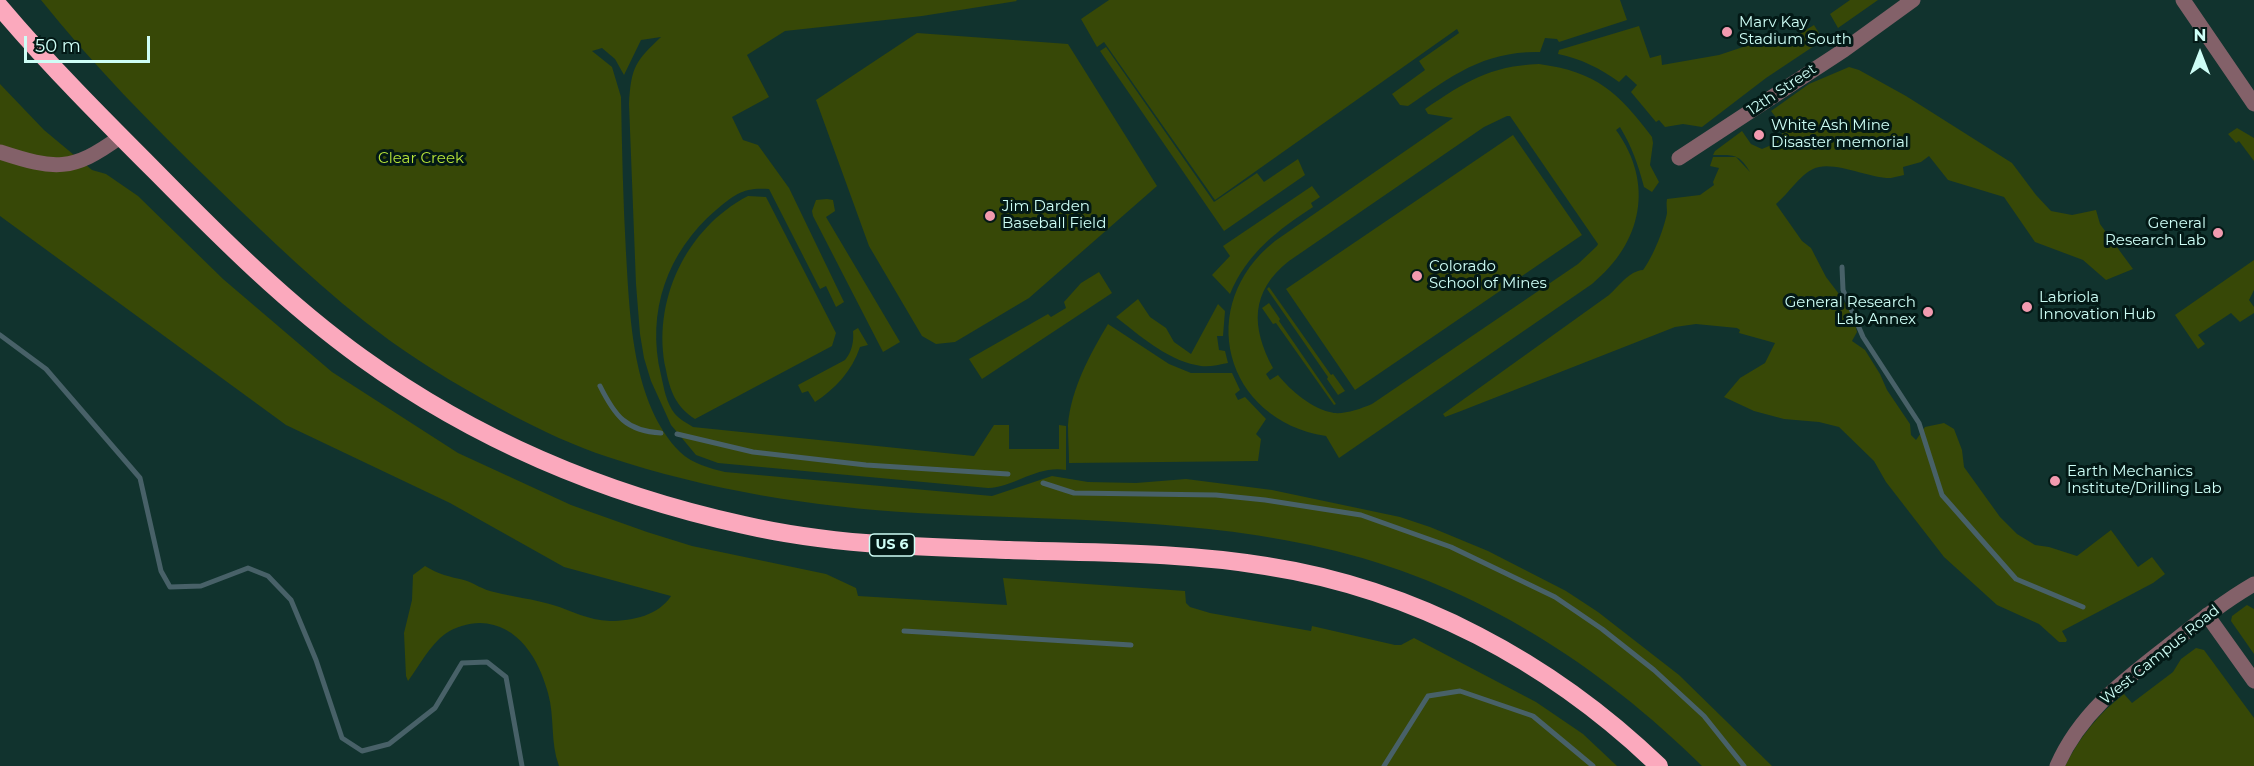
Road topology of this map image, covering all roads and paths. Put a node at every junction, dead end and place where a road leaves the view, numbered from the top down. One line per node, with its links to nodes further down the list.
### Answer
1 (1913, 0): 7 (street, 12th Street)
2 (2183, 0): 4 (street)
3 (1, 8): 5 (highway, US 6)
4 (2254, 102)
5 (120, 137): 6 (street); 11 (highway, US 6)
6 (0, 152)
7 (1679, 158)
8 (2254, 584): 9 (street, West Campus Road)
9 (2207, 615): 10 (street); 12 (street, West Campus Road)
10 (2254, 681)
11 (1659, 766)
12 (2056, 766)

